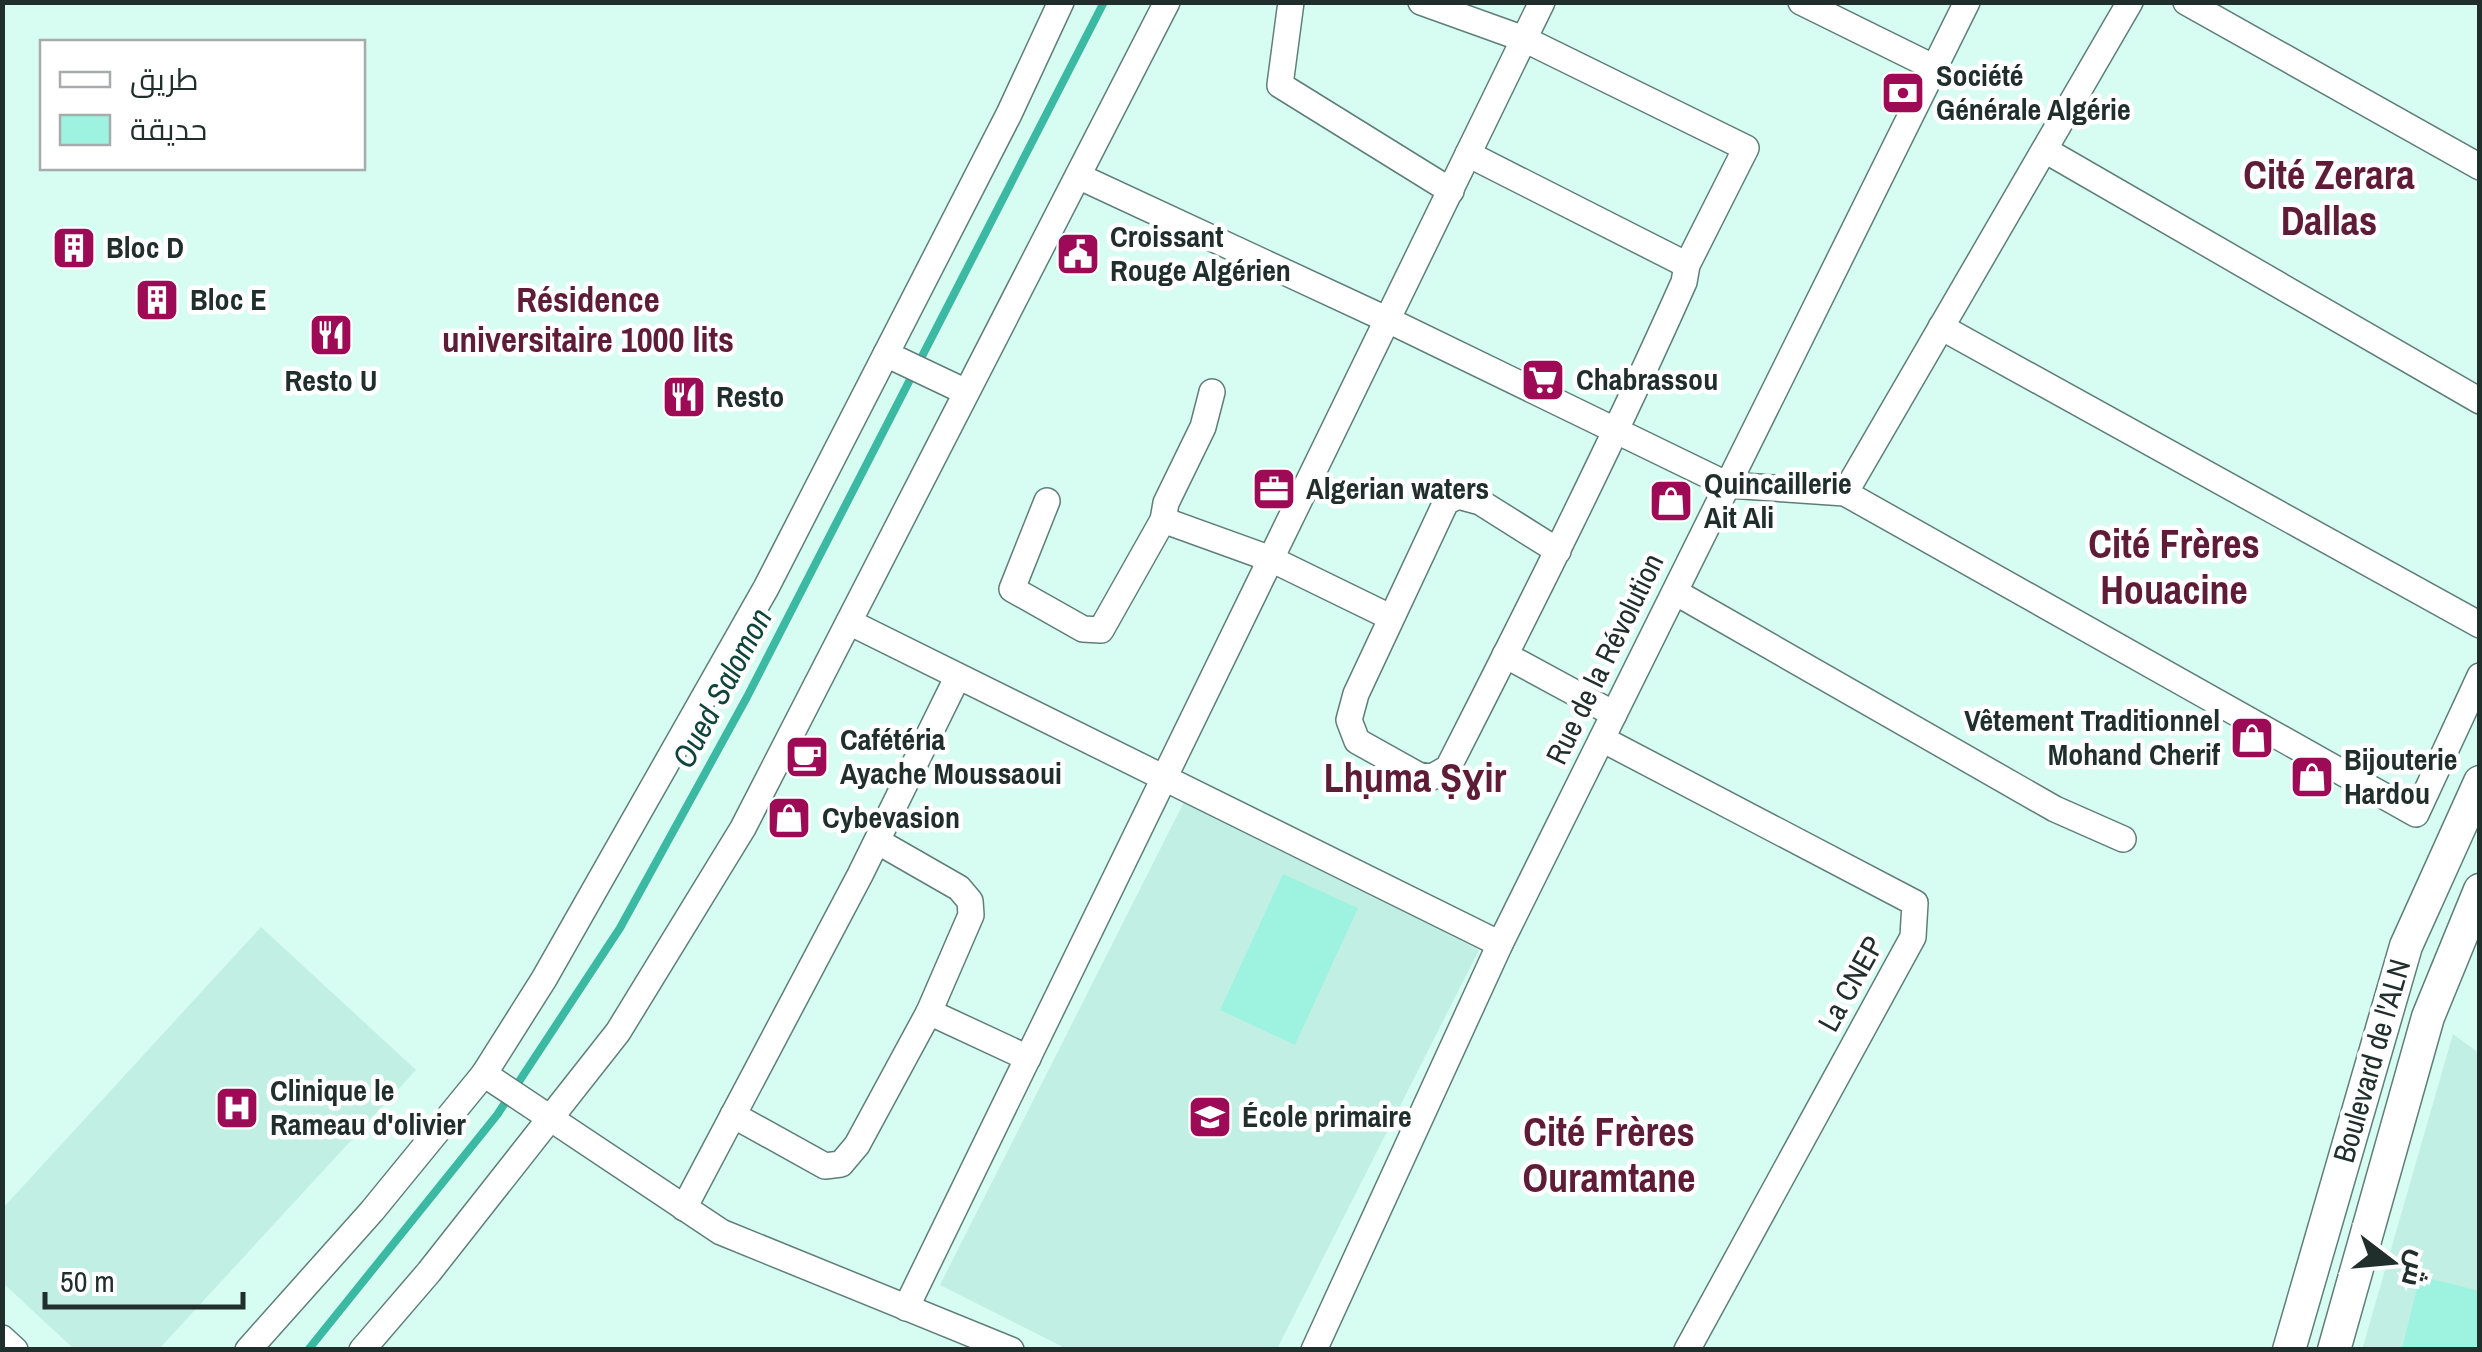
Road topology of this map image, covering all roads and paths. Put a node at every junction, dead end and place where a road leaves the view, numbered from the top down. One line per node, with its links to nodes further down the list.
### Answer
1 (1061, 2): 20 (street)
2 (1167, 2): 15 (street)
3 (1291, 2): 16 (street)
4 (1421, 2): 10 (street)
5 (1542, 2): 10 (street)
6 (1801, 2): 11 (street)
7 (1967, 2): 11 (street, Rue de la Révolution)
8 (2130, 2): 12 (street)
9 (2186, 2): 14 (street)
10 (1524, 39): 13 (street); 17 (street)
11 (1934, 68): 25 (street, Rue de la Révolution)
12 (2044, 150): 19 (street); 23 (street)
13 (1468, 154): 16 (street); 17 (street)
14 (2480, 167)
15 (1078, 176): 18 (street); 21 (street)
16 (1451, 191): 18 (street)
17 (1687, 265): 24 (street)
18 (1388, 320): 24 (street); 30 (street)
19 (1942, 327): 26 (street); 34 (street)
20 (894, 357): 21 (street); 50 (street)
21 (959, 388): 33 (street)
22 (1212, 392): 28 (street)
23 (2480, 401)
24 (1618, 432): 25 (street); 29 (street)
25 (1728, 485): 26 (street); 31 (street, Rue de la Révolution)
26 (1844, 493): 42 (street)
27 (1047, 501): 28 (street)
28 (1163, 520): 30 (street)
29 (1558, 551): 32 (street); 35 (street)
30 (1271, 559): 32 (street); 40 (street)
31 (1675, 592): 38 (street, Rue de la Révolution); 44 (street)
32 (1390, 618): 35 (street)
33 (849, 622): 37 (street); 52 (street)
34 (2480, 625)
35 (1505, 656): 38 (street)
36 (2480, 676): 42 (street)
37 (957, 678): 40 (street); 45 (street)
38 (1614, 714): 39 (street, Rue de la Révolution)
39 (1602, 739): 47 (street, Rue de la Révolution); 61 (street, La CNEP)
40 (1165, 777): 47 (street); 49 (street)
41 (2480, 782): 43 (main road, Boulevard de l'ALN)
42 (2416, 814): 43 (street)
43 (2455, 838): 62 (main road, Boulevard de l'ALN)
44 (2123, 839)
45 (877, 841): 48 (street); 51 (street)
46 (2480, 890): 63 (main road, Boulevard de l'ALN)
47 (1500, 944): 60 (street, Rue de la Révolution)
48 (929, 1012): 49 (street); 51 (street)
49 (1028, 1058): 54 (street)
50 (484, 1074): 52 (street); 57 (street)
51 (734, 1115): 53 (street)
52 (550, 1121): 53 (street); 58 (street)
53 (684, 1208): 54 (street)
54 (906, 1308): 59 (street)
55 (2, 1338): 56 (street)
56 (14, 1350)
57 (248, 1350)
58 (362, 1350)
59 (1011, 1350)
60 (1314, 1350)
61 (1688, 1350)
62 (2289, 1350)
63 (2334, 1350)

